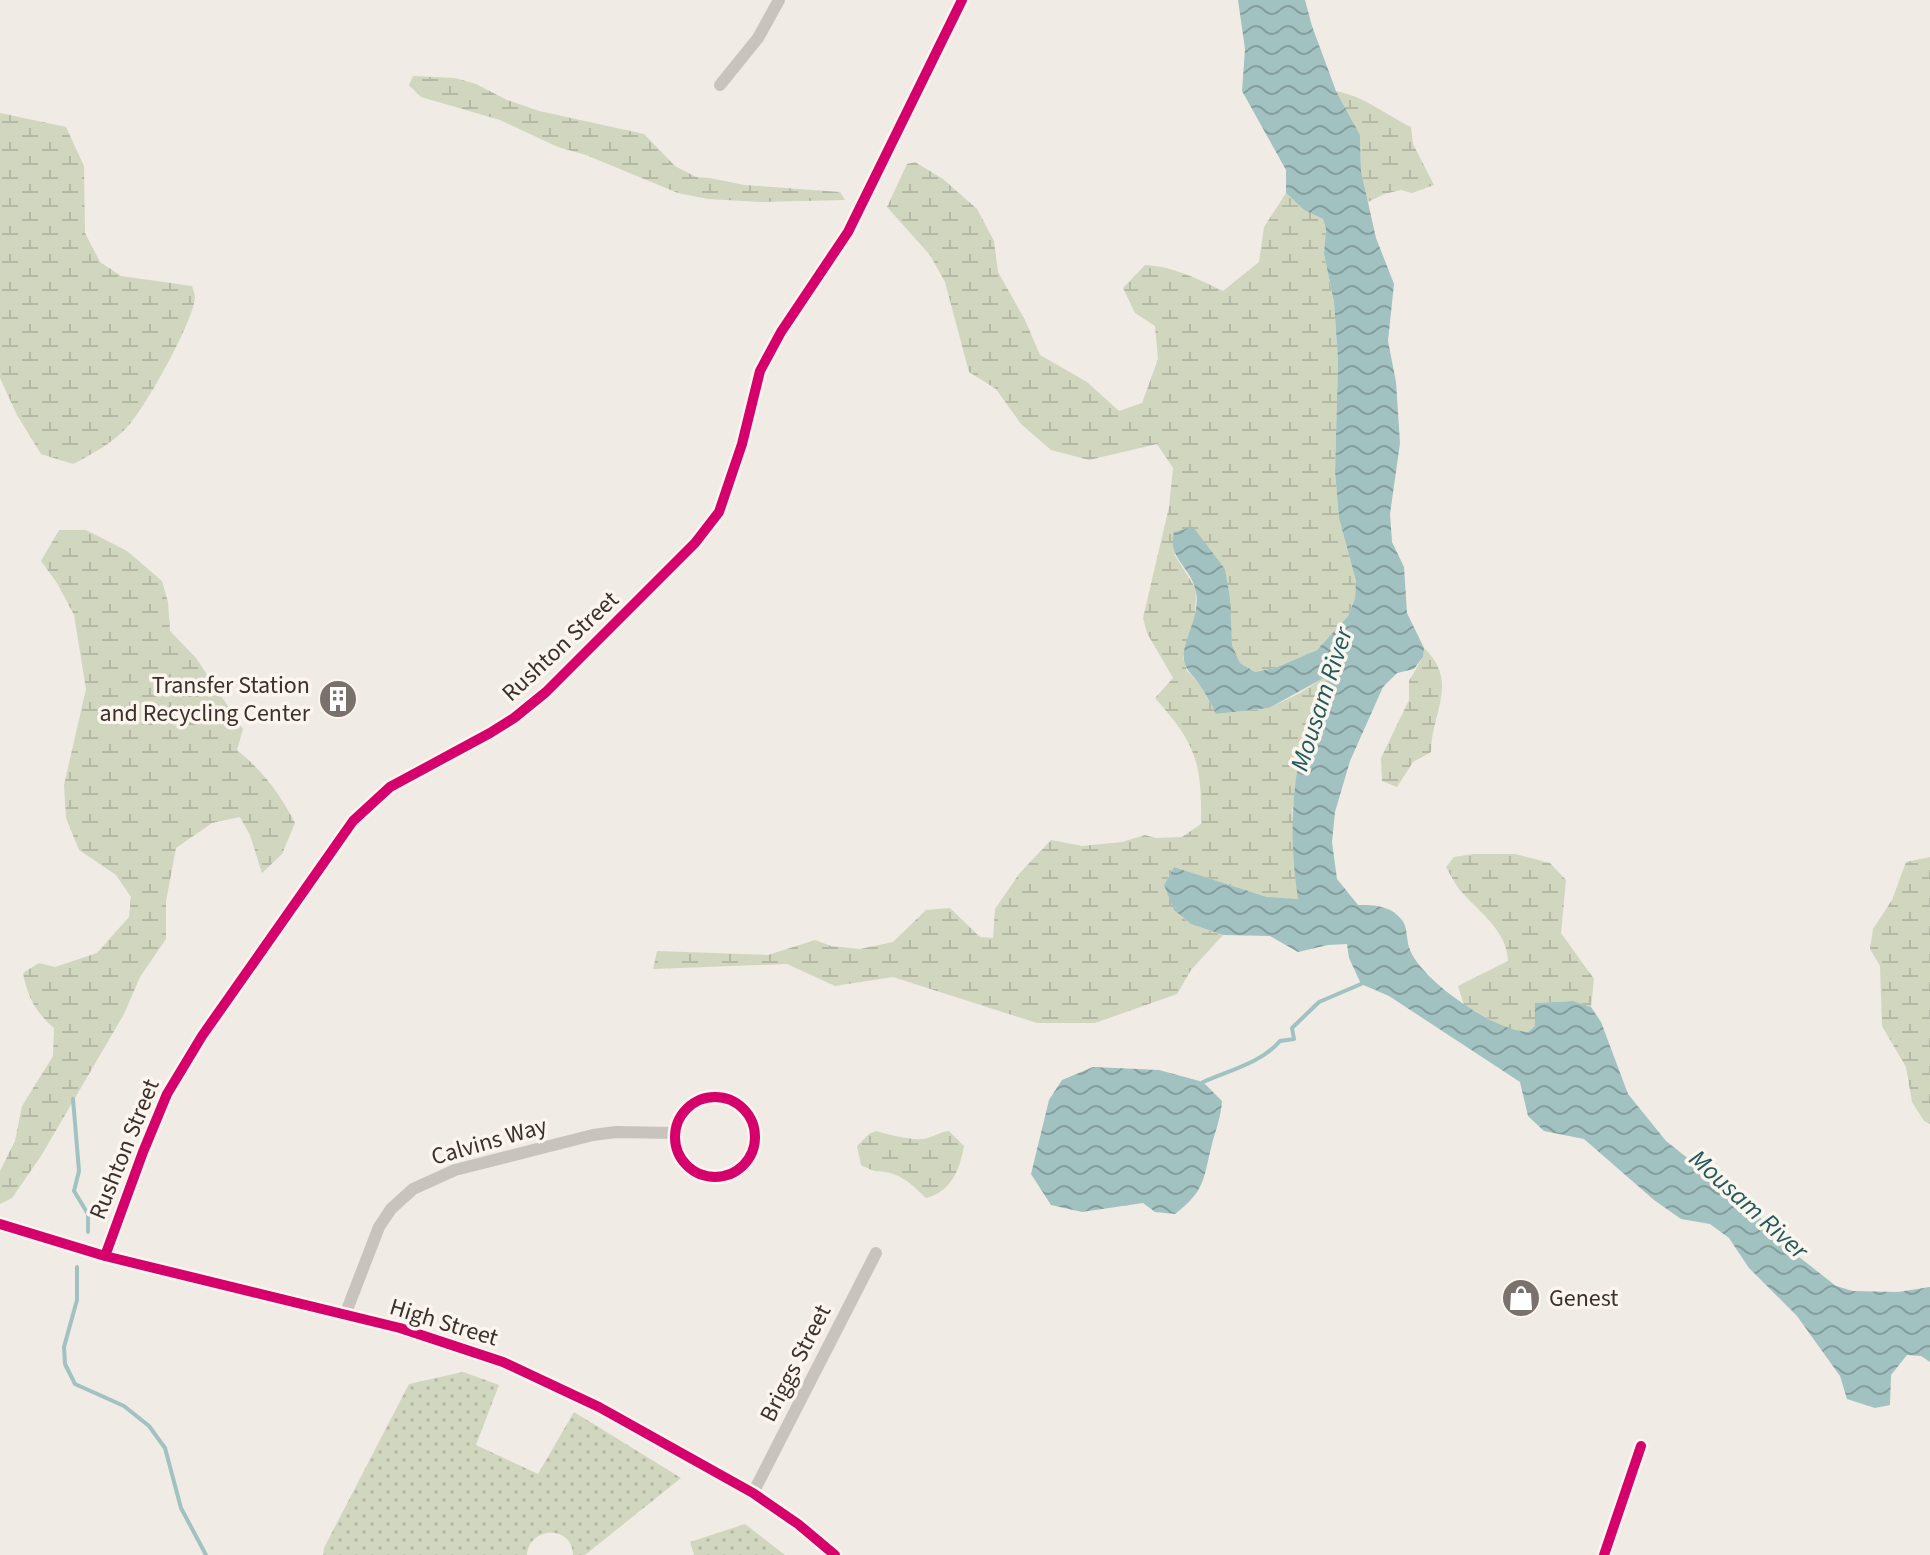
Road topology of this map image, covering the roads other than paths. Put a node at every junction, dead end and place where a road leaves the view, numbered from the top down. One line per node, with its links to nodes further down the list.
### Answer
1 (779, 0): 3 (street)
2 (962, 0): 7 (street, Rushton Street)
3 (720, 85)
4 (675, 1133): 4 (street); 8 (street, Calvins Way)
5 (0, 1224): 7 (street, High Street)
6 (876, 1253): 10 (street, Briggs Street)
7 (105, 1256): 8 (street, High Street)
8 (345, 1315): 10 (street, High Street)
9 (1641, 1446): 12 (street)
10 (753, 1493): 11 (street, High Street)
11 (835, 1555)
12 (1604, 1555)

